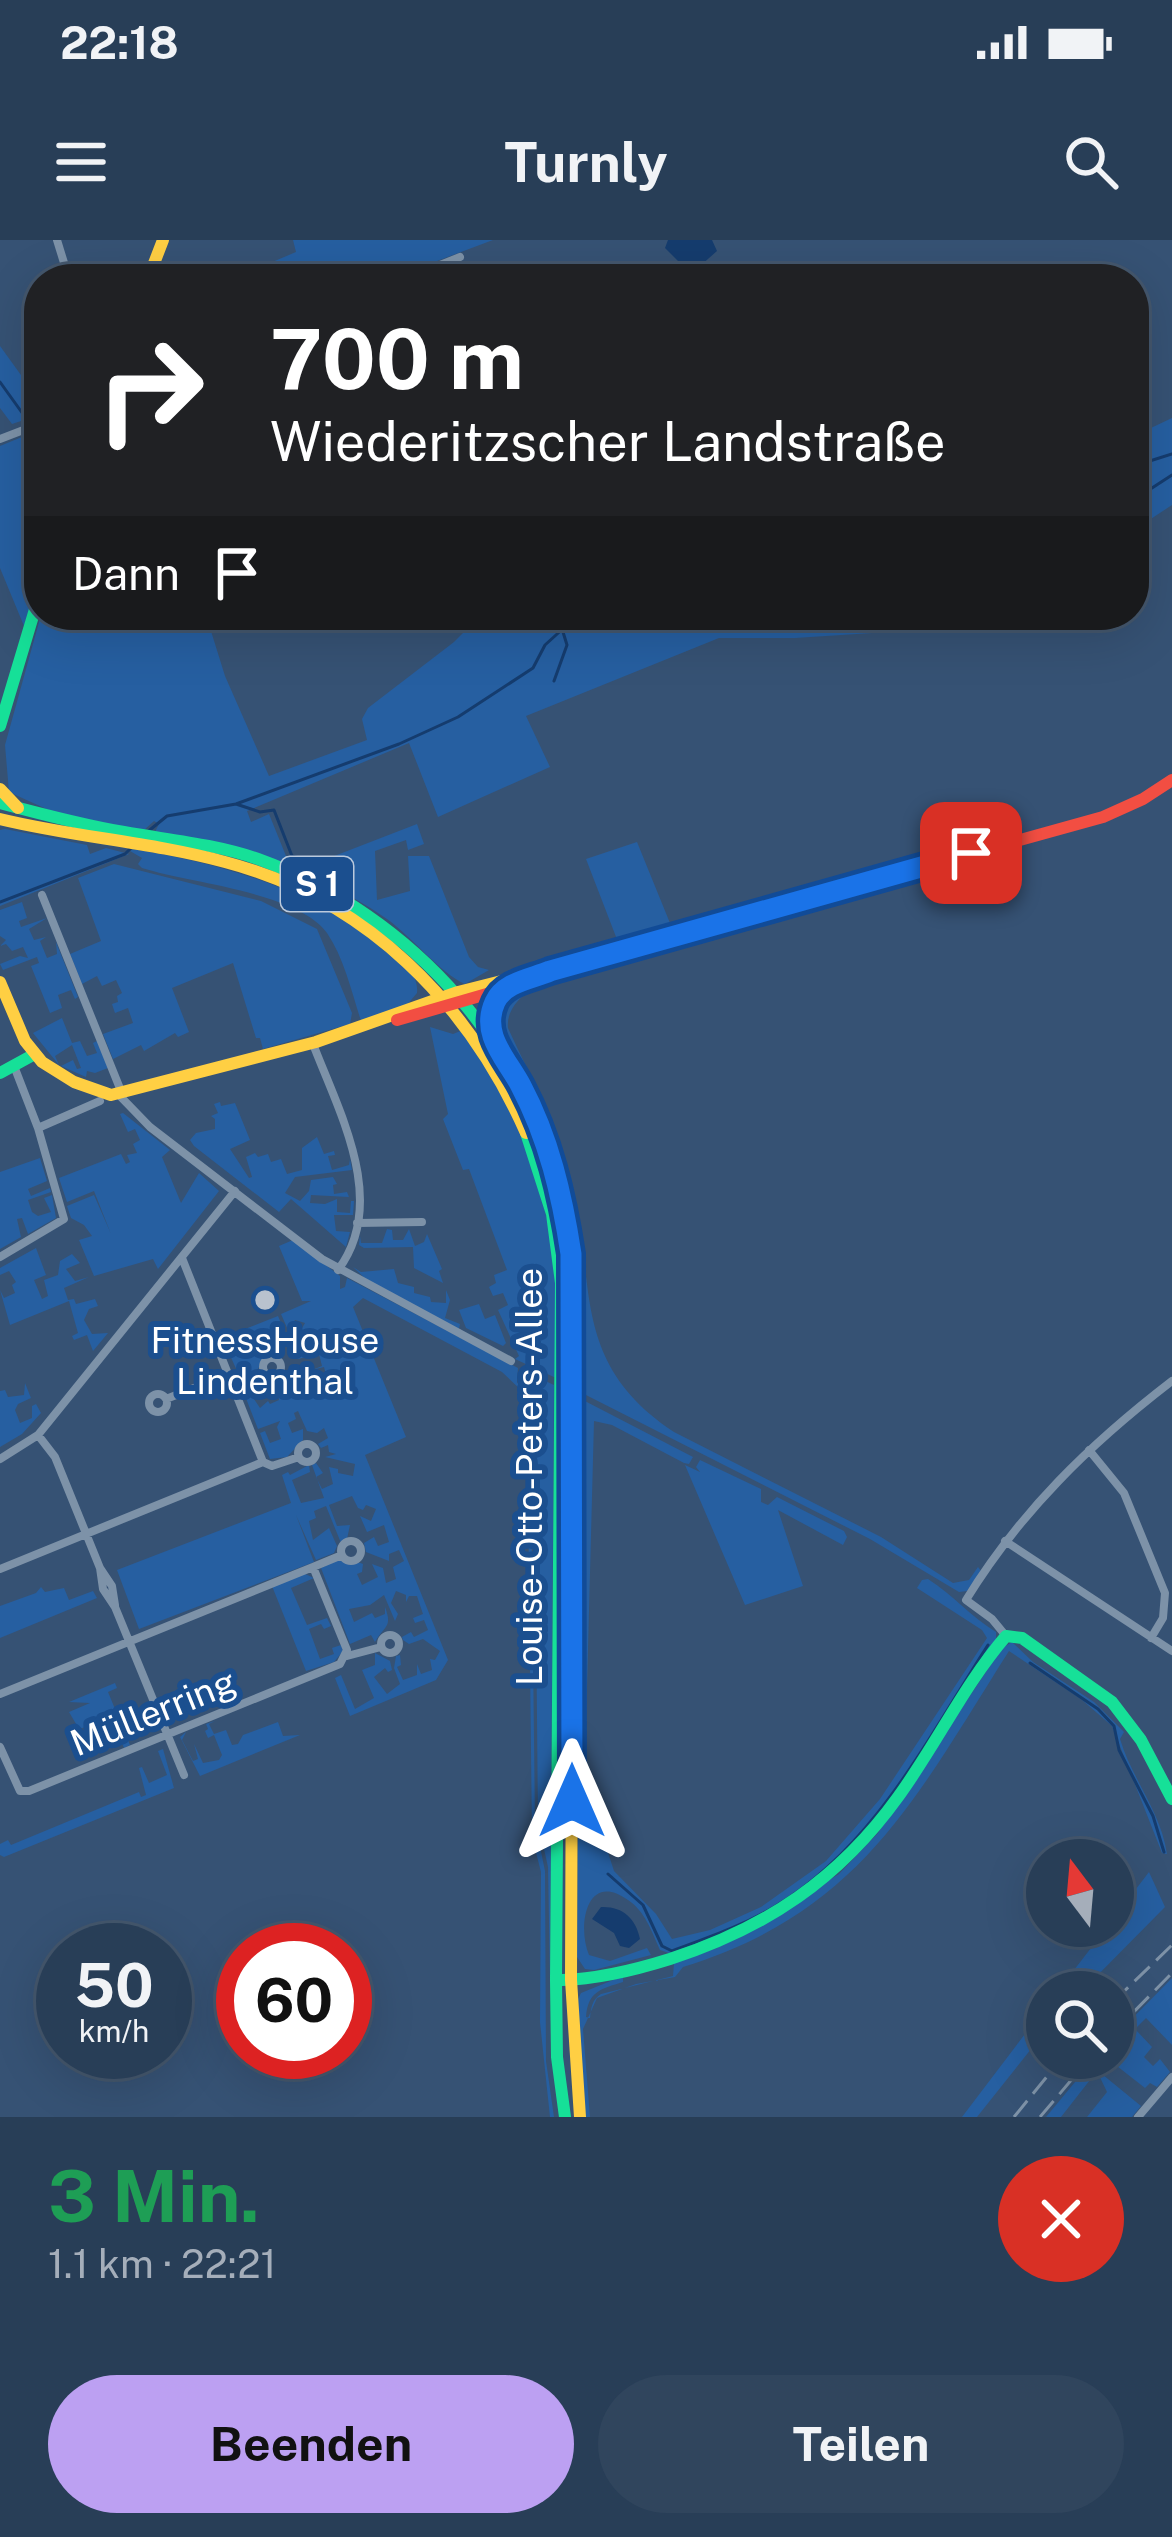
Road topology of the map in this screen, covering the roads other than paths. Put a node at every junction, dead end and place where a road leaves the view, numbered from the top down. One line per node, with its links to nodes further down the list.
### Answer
1 (460, 257): 2 (street)
2 (442, 264)
3 (29, 630): 4 (main road)
4 (0, 726)
5 (1172, 780): 13 (main road)
6 (0, 789): 8 (main road)
7 (0, 803): 8 (main road, S 1)
8 (18, 808): 10 (main road, S 1)
9 (0, 819): 10 (main road, S 1)
10 (138, 840): 12 (main road, S 1); 16 (main road, S 1)
11 (42, 895): 23 (street)
12 (417, 969): 16 (main road, S 1); 17 (main road)
13 (550, 971): 15 (main road); 16 (main road)
14 (0, 982): 20 (main road)
15 (504, 988): 16 (main road); 18 (main road)
16 (455, 999): 17 (main road); 18 (main road, Louise-Otto-Peters-Allee / S 1); 19 (main road); 36 (main road, Louise-Otto-Peters-Allee / S 1)
17 (412, 1008): 19 (main road)
18 (491, 1038): 36 (main road, Louise-Otto-Peters-Allee / S 1)
19 (317, 1042): 23 (main road); 28 (street)
20 (33, 1055): 21 (main road); 23 (main road)
21 (14, 1066): 22 (main road); 25 (street)
22 (0, 1073)
23 (120, 1093): 26 (street)
24 (100, 1101): 25 (street)
25 (38, 1128): 30 (street)
26 (235, 1191): 29 (street); 31 (street)
27 (422, 1222): 28 (street)
28 (357, 1223): 31 (street)
29 (182, 1256): 34 (street); 38 (street)
30 (0, 1257)
31 (338, 1270): 32 (street)
32 (511, 1361)
33 (264, 1372): 34 (street)
34 (232, 1379): 37 (street); 42 (street)
35 (1170, 1387): 39 (street)
36 (568, 1389): 59 (main road, Louise-Otto-Peters-Allee / S 1)
37 (166, 1399)
38 (38, 1435): 41 (street); 43 (street)
39 (1089, 1450): 44 (street); 49 (street)
40 (299, 1456): 42 (street)
41 (0, 1459)
42 (263, 1462): 43 (street)
43 (85, 1534): 47 (street); 50 (street)
44 (1004, 1541): 48 (street); 49 (street)
45 (342, 1555): 46 (street, Müllerring)
46 (313, 1567): 50 (street, Müllerring); 53 (street)
47 (0, 1569)
48 (1006, 1636): 58 (main road); 59 (main road)
49 (1151, 1638): 52 (street)
50 (129, 1640): 54 (street, Müllerring); 55 (street)
51 (381, 1647): 53 (street, Müllerring)
52 (1172, 1651)
53 (346, 1656): 55 (street, Müllerring)
54 (0, 1694)
55 (167, 1735): 56 (street, Müllerring); 57 (street)
56 (0, 1747)
57 (184, 1775)
58 (1172, 1799)
59 (564, 1980): 61 (main road, Louise-Otto-Peters-Allee / S 1); 62 (main road, Louise-Otto-Peters-Allee / S 1)
60 (1172, 2077): 63 (street)
61 (565, 2117)
62 (580, 2117)
63 (1138, 2117)

